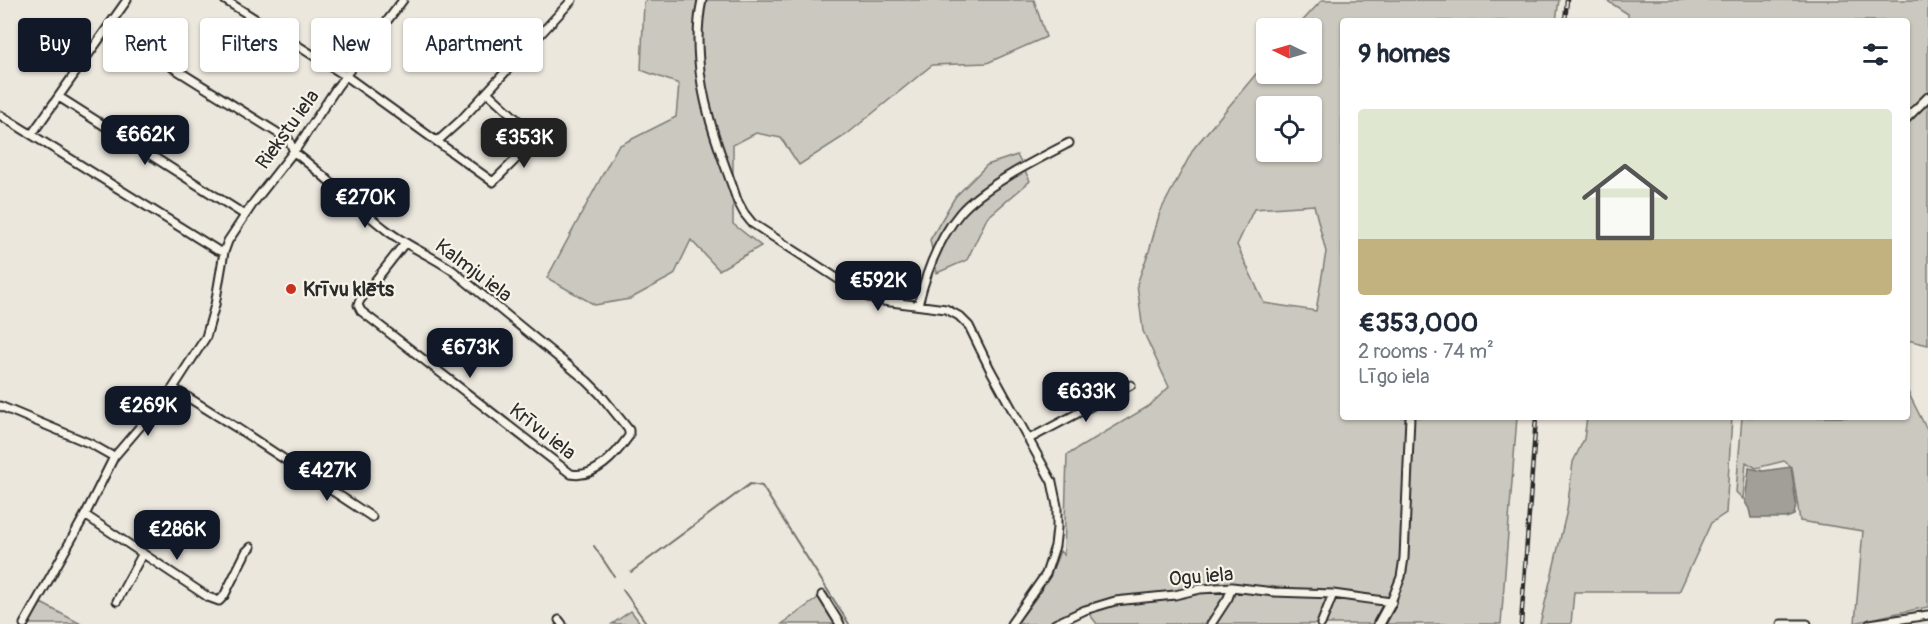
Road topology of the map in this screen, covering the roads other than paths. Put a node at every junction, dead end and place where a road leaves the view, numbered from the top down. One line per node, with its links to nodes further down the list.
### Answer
1 (127, 0): 6 (street)
2 (225, 0): 9 (street)
3 (403, 0): 9 (street, Riekstu iela)
4 (572, 0): 10 (street)
5 (702, 0): 22 (street)
6 (114, 18)
7 (103, 34): 11 (street)
8 (180, 72): 18 (street, Kalmju iela)
9 (346, 76): 16 (street); 18 (street, Riekstu iela)
10 (487, 92): 16 (street); 16 (street)
11 (59, 97): 15 (street); 19 (street)
12 (1928, 97): 14 (street)
13 (0, 115): 15 (street)
14 (1910, 115)
15 (32, 134): 21 (street)
16 (436, 140)
17 (1069, 142): 22 (street)
18 (294, 152): 19 (street, Riekstu iela); 20 (street, Kalmju iela)
19 (244, 215): 21 (street, Riekstu iela)
20 (404, 244): 27 (street, Kalmju iela); 27 (street, Krīvu iela)
21 (224, 252): 24 (street, Riekstu iela)
22 (918, 305): 28 (street)
23 (1131, 385): 28 (street)
24 (173, 388): 29 (street, Riekstu iela); 31 (street)
25 (0, 406): 29 (street)
26 (1410, 420): 38 (street)
27 (629, 436)
28 (1029, 439): 43 (street)
29 (114, 457): 30 (street, Riekstu iela)
30 (85, 514): 33 (street); 41 (street, Riekstu iela)
31 (372, 517)
32 (251, 547): 33 (street)
33 (143, 553): 37 (street)
34 (1232, 587): 35 (street, Ogu iela); 44 (street, Ogu iela); 45 (street)
35 (1333, 594): 38 (street, Ogu iela); 46 (street)
36 (822, 595): 42 (street)
37 (117, 601)
38 (1391, 602): 47 (street)
39 (1928, 615): 49 (street)
40 (1781, 623): 48 (street)
41 (24, 624)
42 (840, 624)
43 (1011, 624)
44 (1054, 624)
45 (1211, 624)
46 (1321, 624)
47 (1379, 624)
48 (1807, 624)
49 (1870, 624)

